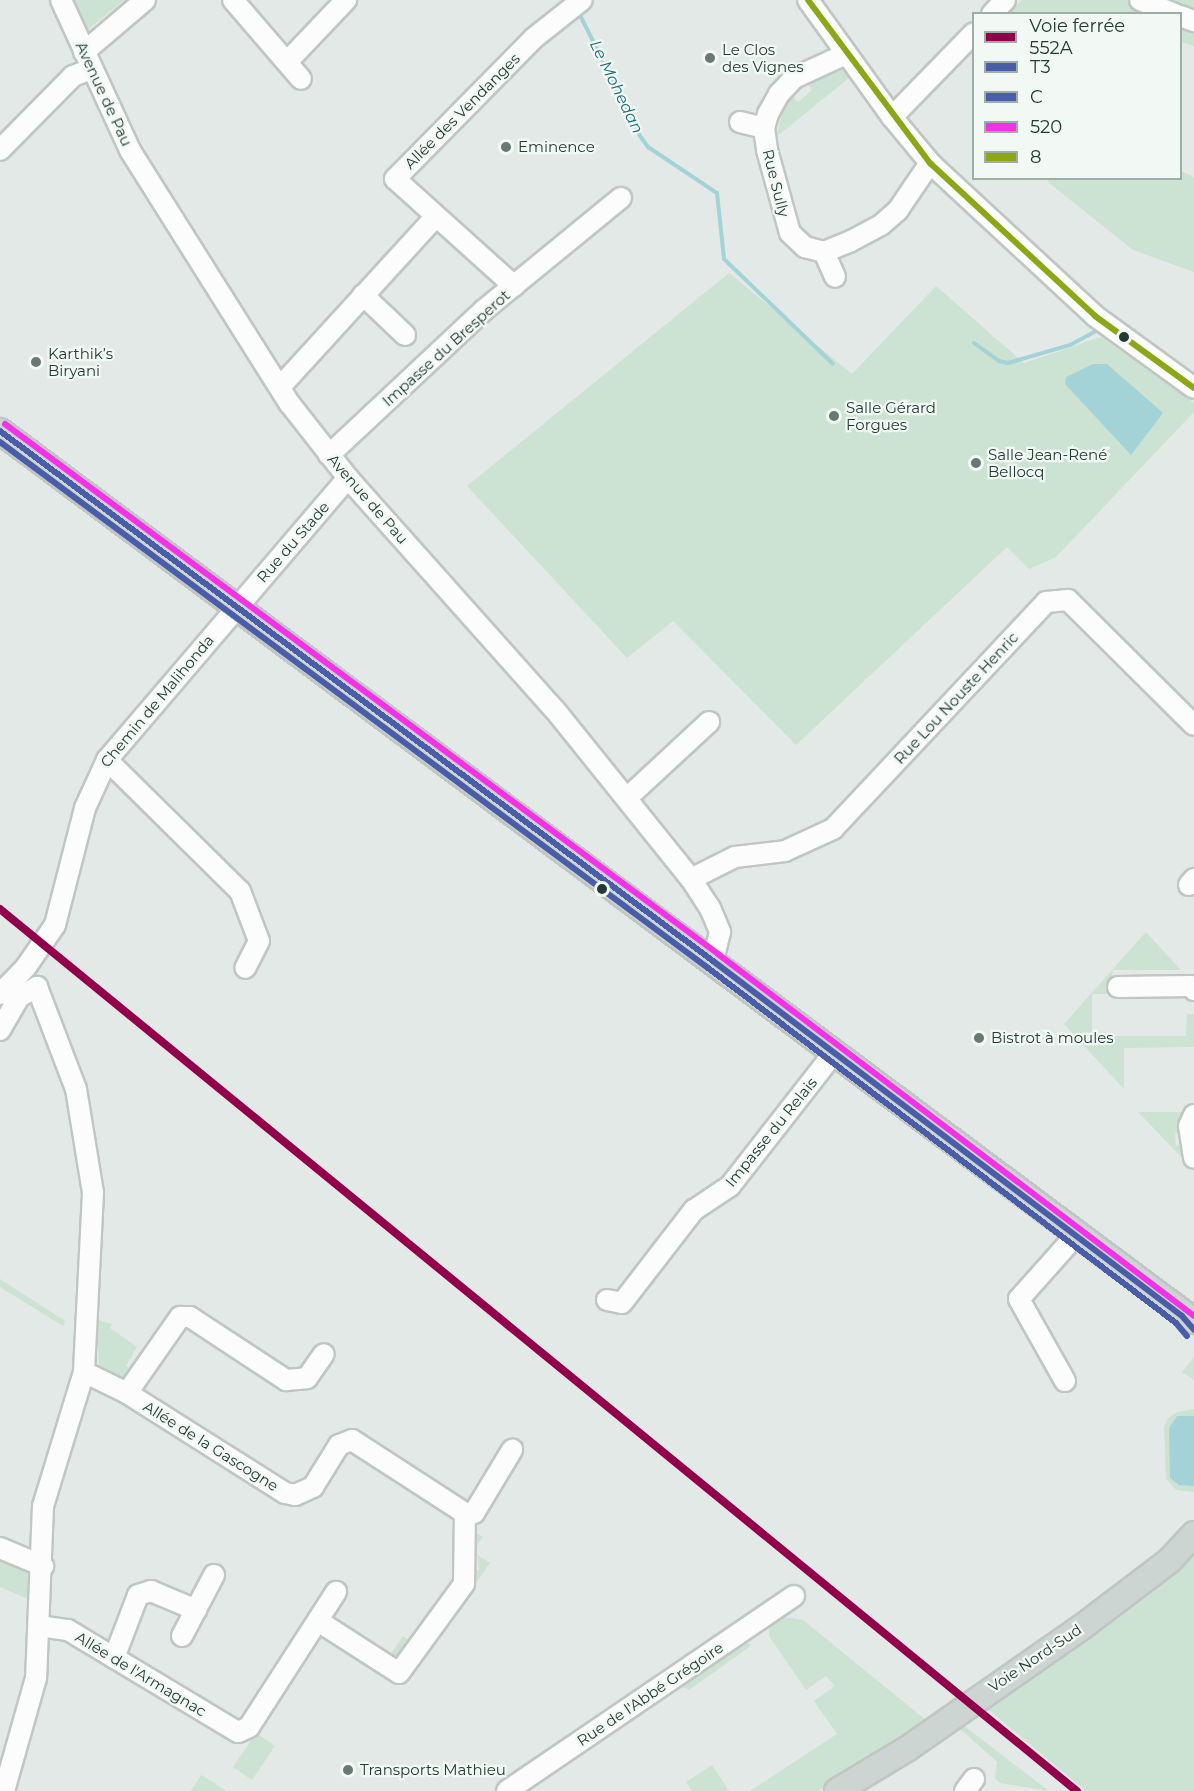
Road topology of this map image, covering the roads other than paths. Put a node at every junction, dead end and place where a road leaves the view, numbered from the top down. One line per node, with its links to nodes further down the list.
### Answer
1 (62, 0): 13 (street, Avenue de Pau)
2 (145, 0): 13 (street)
3 (233, 0): 14 (street)
4 (346, 0): 14 (street)
5 (582, 0): 22 (street, Allée des Vendanges)
6 (808, 0): 12 (street)
7 (1005, 0): 9 (street)
8 (1140, 0): 10 (street)
9 (994, 12)
10 (1169, 12)
11 (972, 35): 16 (street)
12 (846, 54): 16 (street); 18 (street, Rue Sully)
13 (88, 61): 19 (street); 28 (street, Avenue de Pau)
14 (287, 62): 15 (street)
15 (301, 80)
16 (892, 117): 20 (street)
17 (740, 122): 18 (street, Rue Sully)
18 (764, 128): 23 (street, Rue Sully)
19 (0, 150)
20 (930, 163): 23 (street); 29 (street)
21 (621, 198): 25 (street, Impasse du Bresperot)
22 (435, 217): 25 (street); 26 (street)
23 (824, 252): 24 (street)
24 (835, 277)
25 (514, 286): 31 (street, Impasse du Bresperot)
26 (363, 296): 27 (street); 28 (street)
27 (405, 335)
28 (280, 387): 31 (street, Avenue de Pau)
29 (1194, 388)
30 (0, 431): 33 (main road)
31 (329, 455): 32 (street, Avenue de Pau)
32 (348, 478): 33 (street, Rue du Stade); 37 (street, Avenue de Pau)
33 (237, 606): 36 (street, Chemin de Malihonda); 39 (main road)
34 (709, 722): 37 (street)
35 (1194, 725): 38 (street, Rue Lou Nouste Henric)
36 (107, 760): 40 (street); 43 (street, Chemin de Malihonda)
37 (627, 798): 38 (street, Avenue de Pau)
38 (691, 879): 39 (street, Avenue de Pau)
39 (713, 961): 45 (main road)
40 (245, 968)
41 (1118, 987): 42 (street)
42 (1194, 990)
43 (0, 994)
44 (0, 1030): 52 (street)
45 (833, 1054): 48 (main road); 49 (street, Impasse du Relais)
46 (1194, 1115): 47 (street)
47 (1194, 1158)
48 (1076, 1235): 50 (main road); 53 (street)
49 (607, 1300)
50 (1190, 1322)
51 (324, 1354): 54 (street)
52 (84, 1372): 54 (street, Allée de la Gascogne); 59 (street)
53 (1065, 1381)
54 (127, 1393): 56 (street, Allée de la Gascogne)
55 (512, 1450): 56 (street)
56 (465, 1513): 64 (street)
57 (1194, 1534): 70 (main road, Voie Nord-Sud)
58 (0, 1548): 59 (street)
59 (43, 1566): 65 (street)
60 (214, 1575): 63 (street)
61 (336, 1592): 64 (street)
62 (794, 1596): 69 (street, Rue de l'Abbé Grégoire)
63 (196, 1610): 66 (street); 67 (street)
64 (318, 1621): 67 (street, Allée de l'Armagnac)
65 (39, 1626): 67 (street, Allée de l'Armagnac); 68 (street)
66 (182, 1636)
67 (114, 1658)
68 (4, 1791)
69 (507, 1791)
70 (837, 1791)

